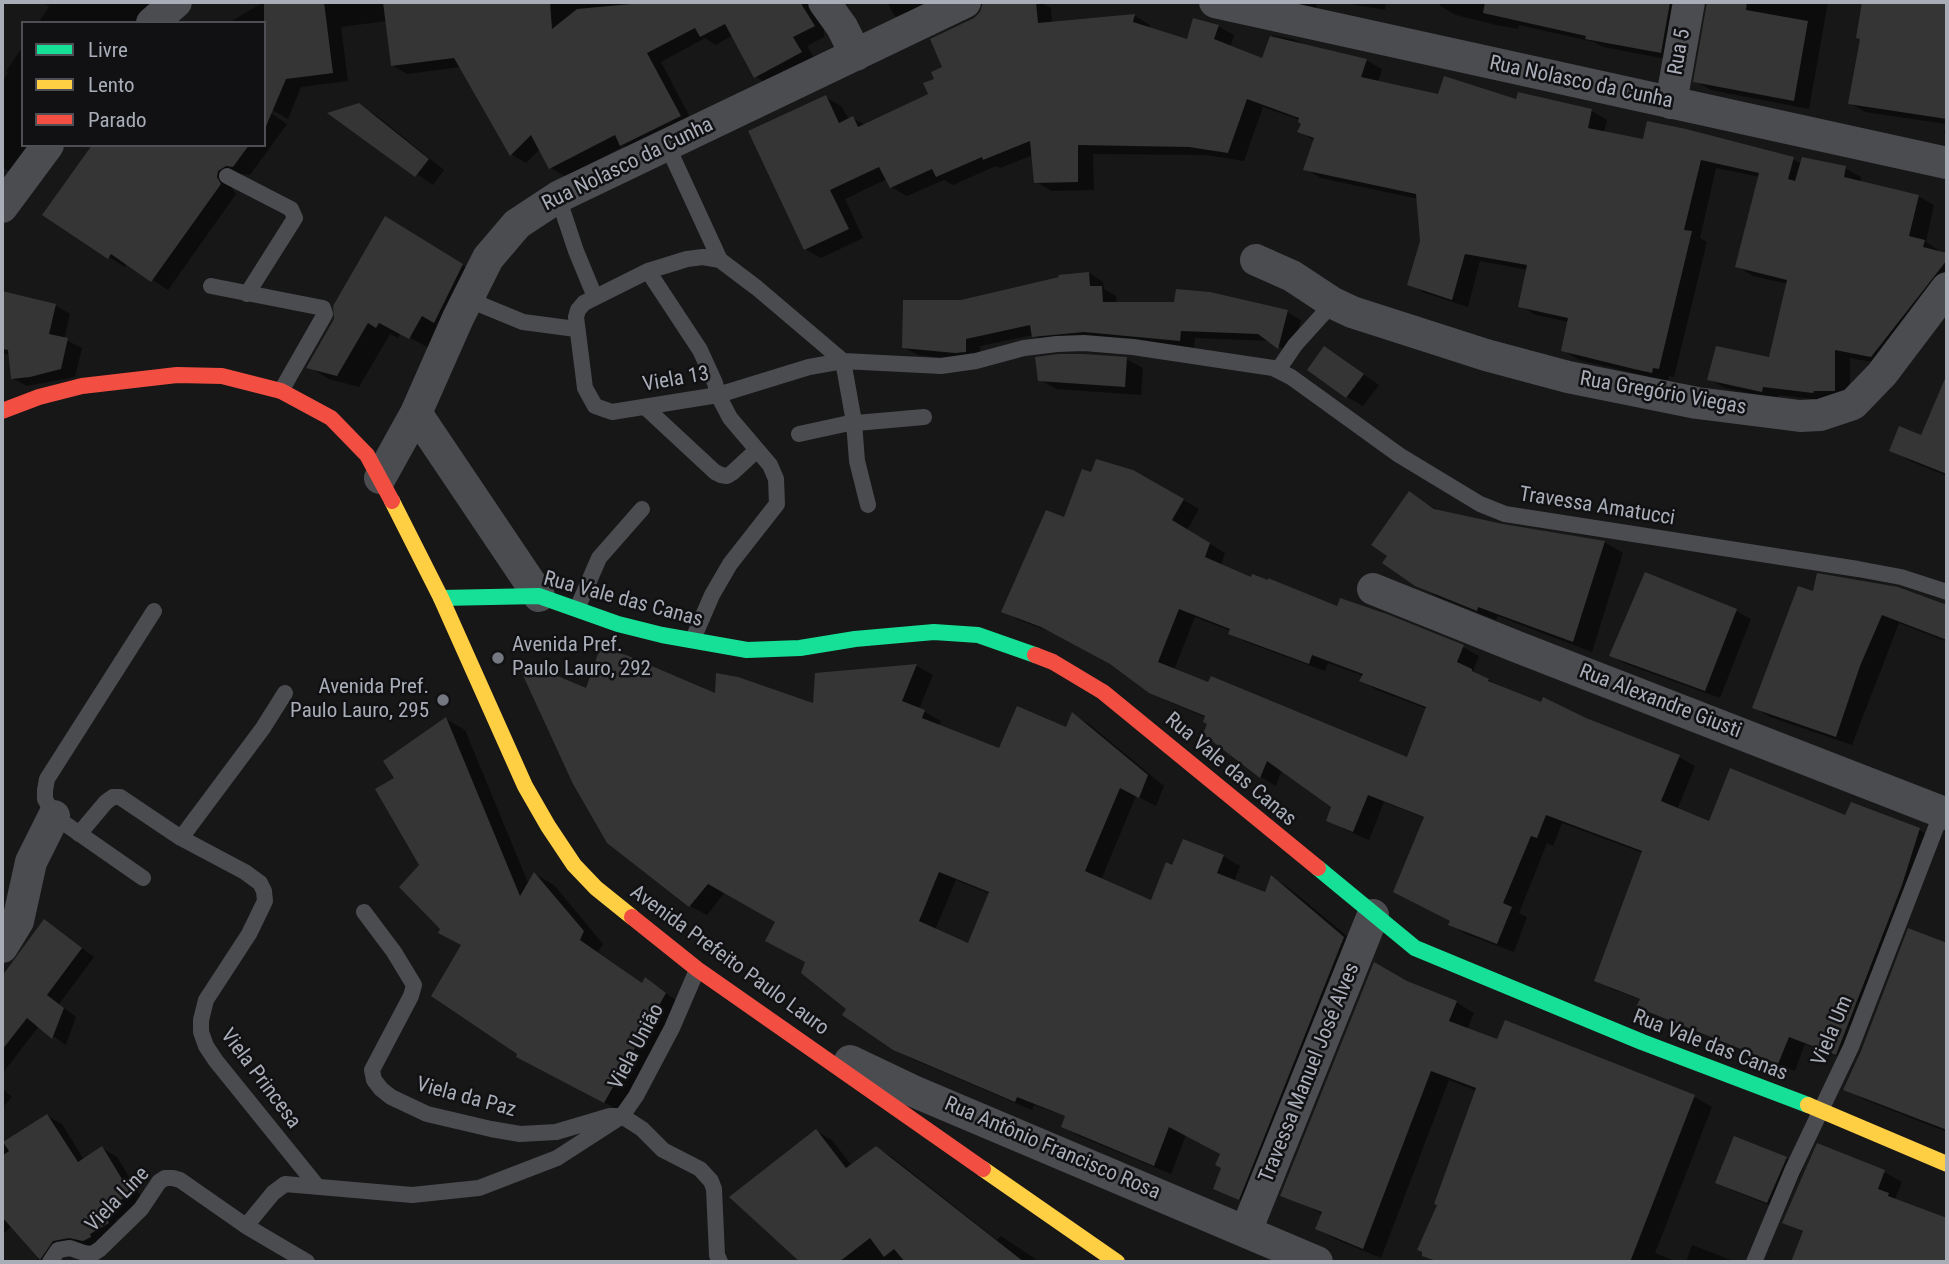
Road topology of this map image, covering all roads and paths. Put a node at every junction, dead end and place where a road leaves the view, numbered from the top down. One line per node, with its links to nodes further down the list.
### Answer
1 (176, 2): 6 (street)
2 (824, 2): 7 (street)
3 (965, 2): 7 (street, Rua Nolasco da Cunha)
4 (1215, 2): 8 (street, Rua Nolasco da Cunha)
5 (1689, 2): 8 (street, Rua 5)
6 (154, 21)
7 (856, 55): 9 (street, Rua Nolasco da Cunha)
8 (1671, 103): 11 (street, Rua Nolasco da Cunha)
9 (667, 145): 13 (street, Rua Nolasco da Cunha); 15 (lane)
10 (47, 147): 14 (street)
11 (1947, 163)
12 (228, 176): 20 (lane)
13 (558, 197): 21 (lane); 22 (street, Rua Nolasco da Cunha)
14 (2, 207)
15 (720, 260): 17 (lane); 25 (lane)
16 (1256, 260): 23 (street, Rua Gregório Viegas)
17 (648, 271): 21 (lane); 28 (lane)
18 (211, 286): 20 (lane)
19 (1947, 288): 23 (street, Rua Gregório Viegas)
20 (247, 294): 27 (lane)
21 (595, 297): 24 (lane)
22 (467, 299): 24 (lane); 31 (street, Rua Nolasco da Cunha)
23 (1333, 303): 26 (lane)
24 (576, 330): 29 (lane, Viela 13)
25 (843, 361): 26 (lane, Viela 13); 28 (lane, Viela 13); 33 (lane)
26 (1278, 370): 40 (lane, Travessa Amatucci)
27 (281, 391): 30 (street, Avenida Prefeito Paulo Lauro); 36 (street, Avenida Prefeito Paulo Lauro)
28 (718, 395): 29 (lane, Viela 13); 35 (lane)
29 (645, 407): 35 (lane)
30 (2, 411)
31 (416, 413): 36 (street, Rua Nolasco da Cunha); 41 (street)
32 (924, 417): 33 (lane)
33 (854, 422): 34 (lane); 37 (lane)
34 (799, 434)
35 (757, 450): 45 (lane)
36 (380, 478): 42 (street, Avenida Prefeito Paulo Lauro)
37 (868, 505)
38 (642, 509): 43 (lane)
39 (1373, 589): 47 (street, Rua Alexandre Giusti)
40 (1947, 592)
41 (539, 596): 42 (street, Rua Vale das Canas); 43 (street, Rua Vale das Canas)
42 (441, 598): 54 (street, Avenida Prefeito Paulo Lauro)
43 (577, 610): 45 (street, Rua Vale das Canas)
44 (154, 611): 48 (lane)
45 (692, 641): 52 (street, Rua Vale das Canas)
46 (285, 693): 49 (lane)
47 (1944, 813): 56 (lane, Viela Um)
48 (66, 825): 49 (lane); 50 (lane); 53 (street)
49 (181, 838): 59 (lane, Viela Princesa)
50 (143, 878)
51 (364, 912): 57 (lane, Viela da Paz)
52 (1373, 915): 56 (street, Rua Vale das Canas); 61 (street, Travessa Manuel José Alves)
53 (2, 947)
54 (697, 969): 55 (street, Avenida Prefeito Paulo Lauro); 57 (lane, Viela União)
55 (789, 1031): 61 (street, Rua Antônio Francisco Rosa); 65 (street, Avenida Prefeito Paulo Lauro)
56 (1820, 1111): 58 (street, Rua Vale das Canas); 67 (lane, Viela Um)
57 (622, 1116): 59 (lane, Viela União); 64 (lane)
58 (1947, 1164)
59 (317, 1186): 60 (lane)
60 (246, 1226): 62 (lane, Viela Line); 63 (lane)
61 (1247, 1231): 66 (street, Rua Antônio Francisco Rosa)
62 (50, 1262)
63 (307, 1262)
64 (720, 1262)
65 (1117, 1262)
66 (1317, 1262)
67 (1754, 1262)

